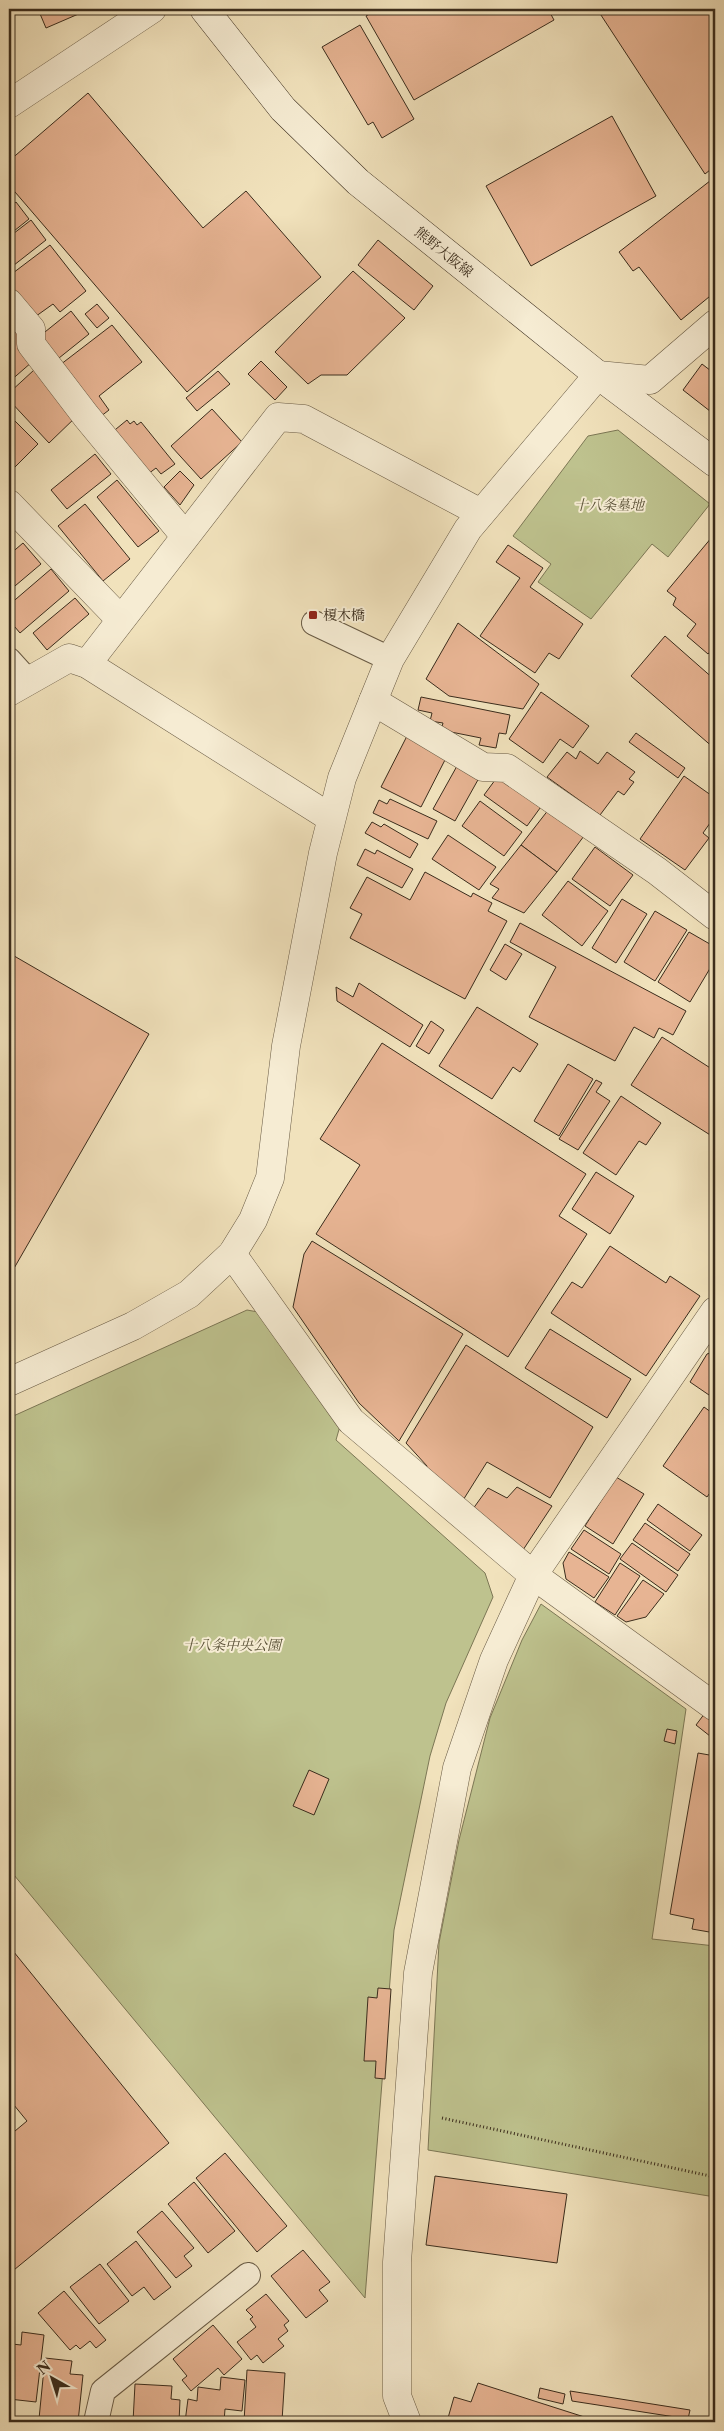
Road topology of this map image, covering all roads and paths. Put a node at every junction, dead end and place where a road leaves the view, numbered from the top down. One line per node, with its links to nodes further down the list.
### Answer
1 (152, 9): 3 (street)
2 (204, 9): 6 (street, 熊野大阪線)
3 (9, 104)
4 (9, 303): 10 (street)
5 (715, 324): 6 (street)
6 (598, 375): 7 (street, 熊野大阪線); 9 (street)
7 (715, 463)
8 (9, 504): 11 (street)
9 (481, 512): 10 (street); 13 (street)
10 (185, 536): 11 (street)
11 (120, 619): 15 (street)
12 (314, 623): 13 (lane)
13 (390, 659): 17 (street)
14 (9, 660): 16 (lane)
15 (87, 664): 16 (street); 18 (street)
16 (18, 687)
17 (373, 701): 18 (street); 19 (street)
18 (331, 818): 20 (street)
19 (714, 914)
20 (232, 1254): 22 (street); 23 (street)
21 (713, 1318): 23 (street)
22 (9, 1382)
23 (533, 1575): 24 (street); 25 (street)
24 (715, 1707)
25 (408, 2117): 26 (path); 29 (street)
26 (715, 2177)
27 (248, 2275): 28 (lane)
28 (96, 2422)
29 (407, 2422)

